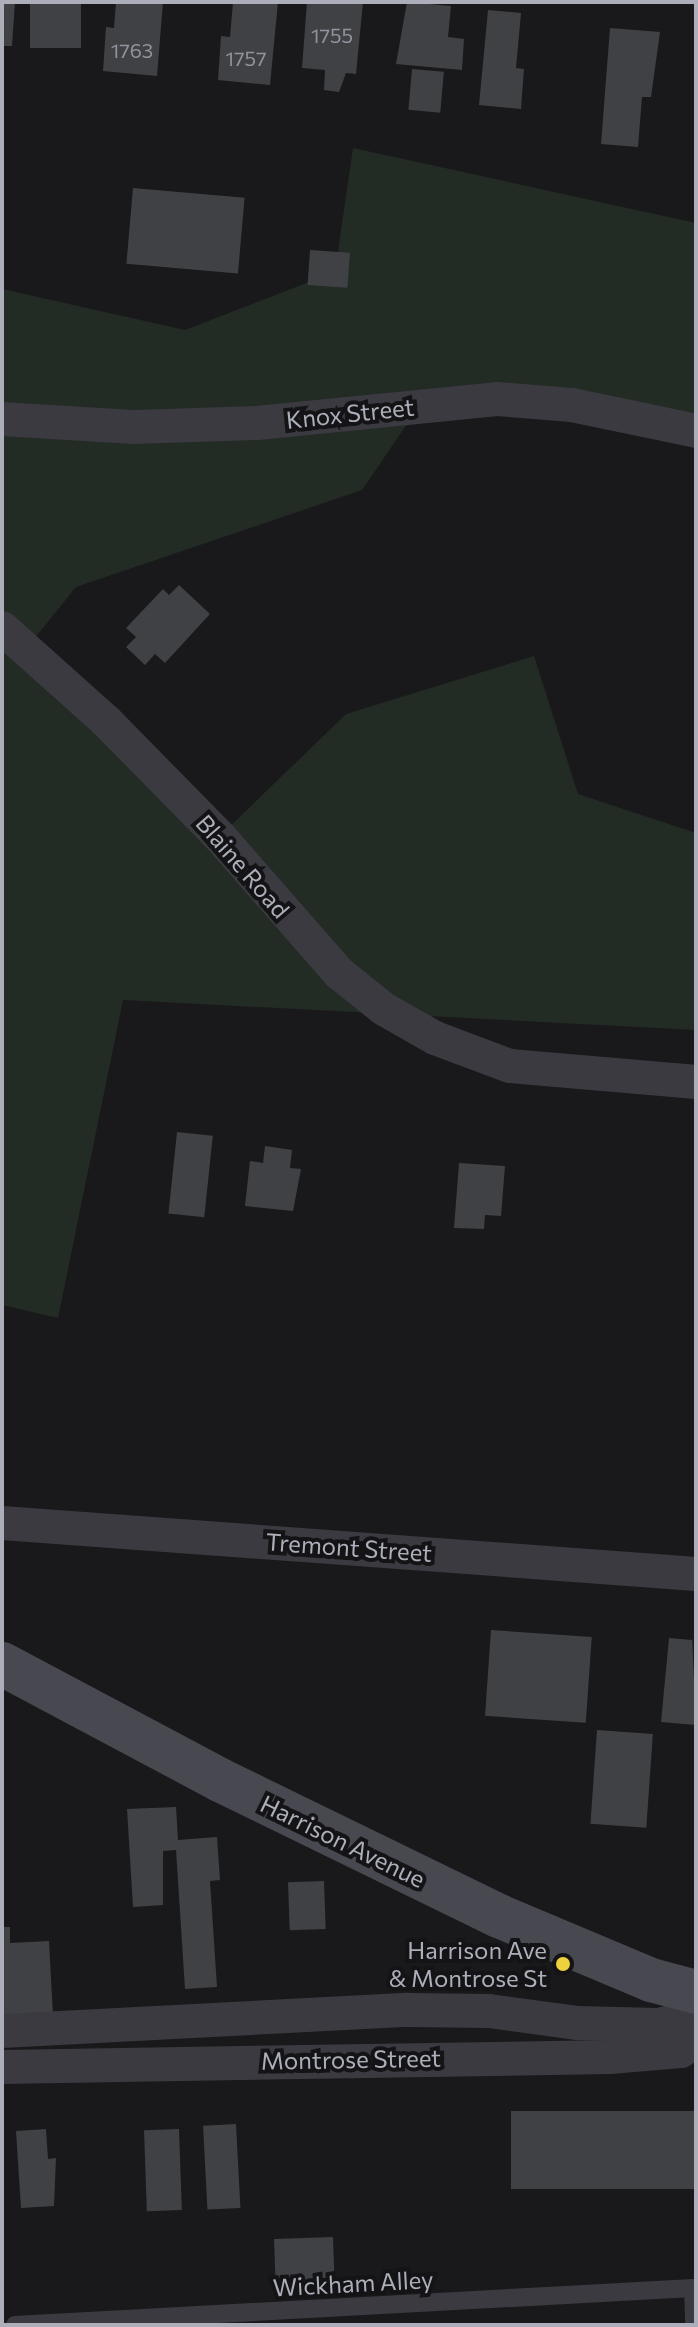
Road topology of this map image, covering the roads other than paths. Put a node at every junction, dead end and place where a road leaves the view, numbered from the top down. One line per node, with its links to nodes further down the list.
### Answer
1 (2, 419): 2 (street, Knox Street)
2 (696, 431)
3 (2, 628): 4 (street, Blaine Road)
4 (696, 1082)
5 (2, 1523): 6 (street, Tremont Street)
6 (696, 1574)
7 (2, 1664): 8 (main road, Harrison Avenue)
8 (696, 1992)
9 (696, 2016): 10 (street, Montrose Street)
10 (2, 2031)
11 (696, 2040): 12 (street, Montrose Street)
12 (2, 2067)
13 (15, 2325): 14 (lane, Wickham Alley)
14 (694, 2325)

